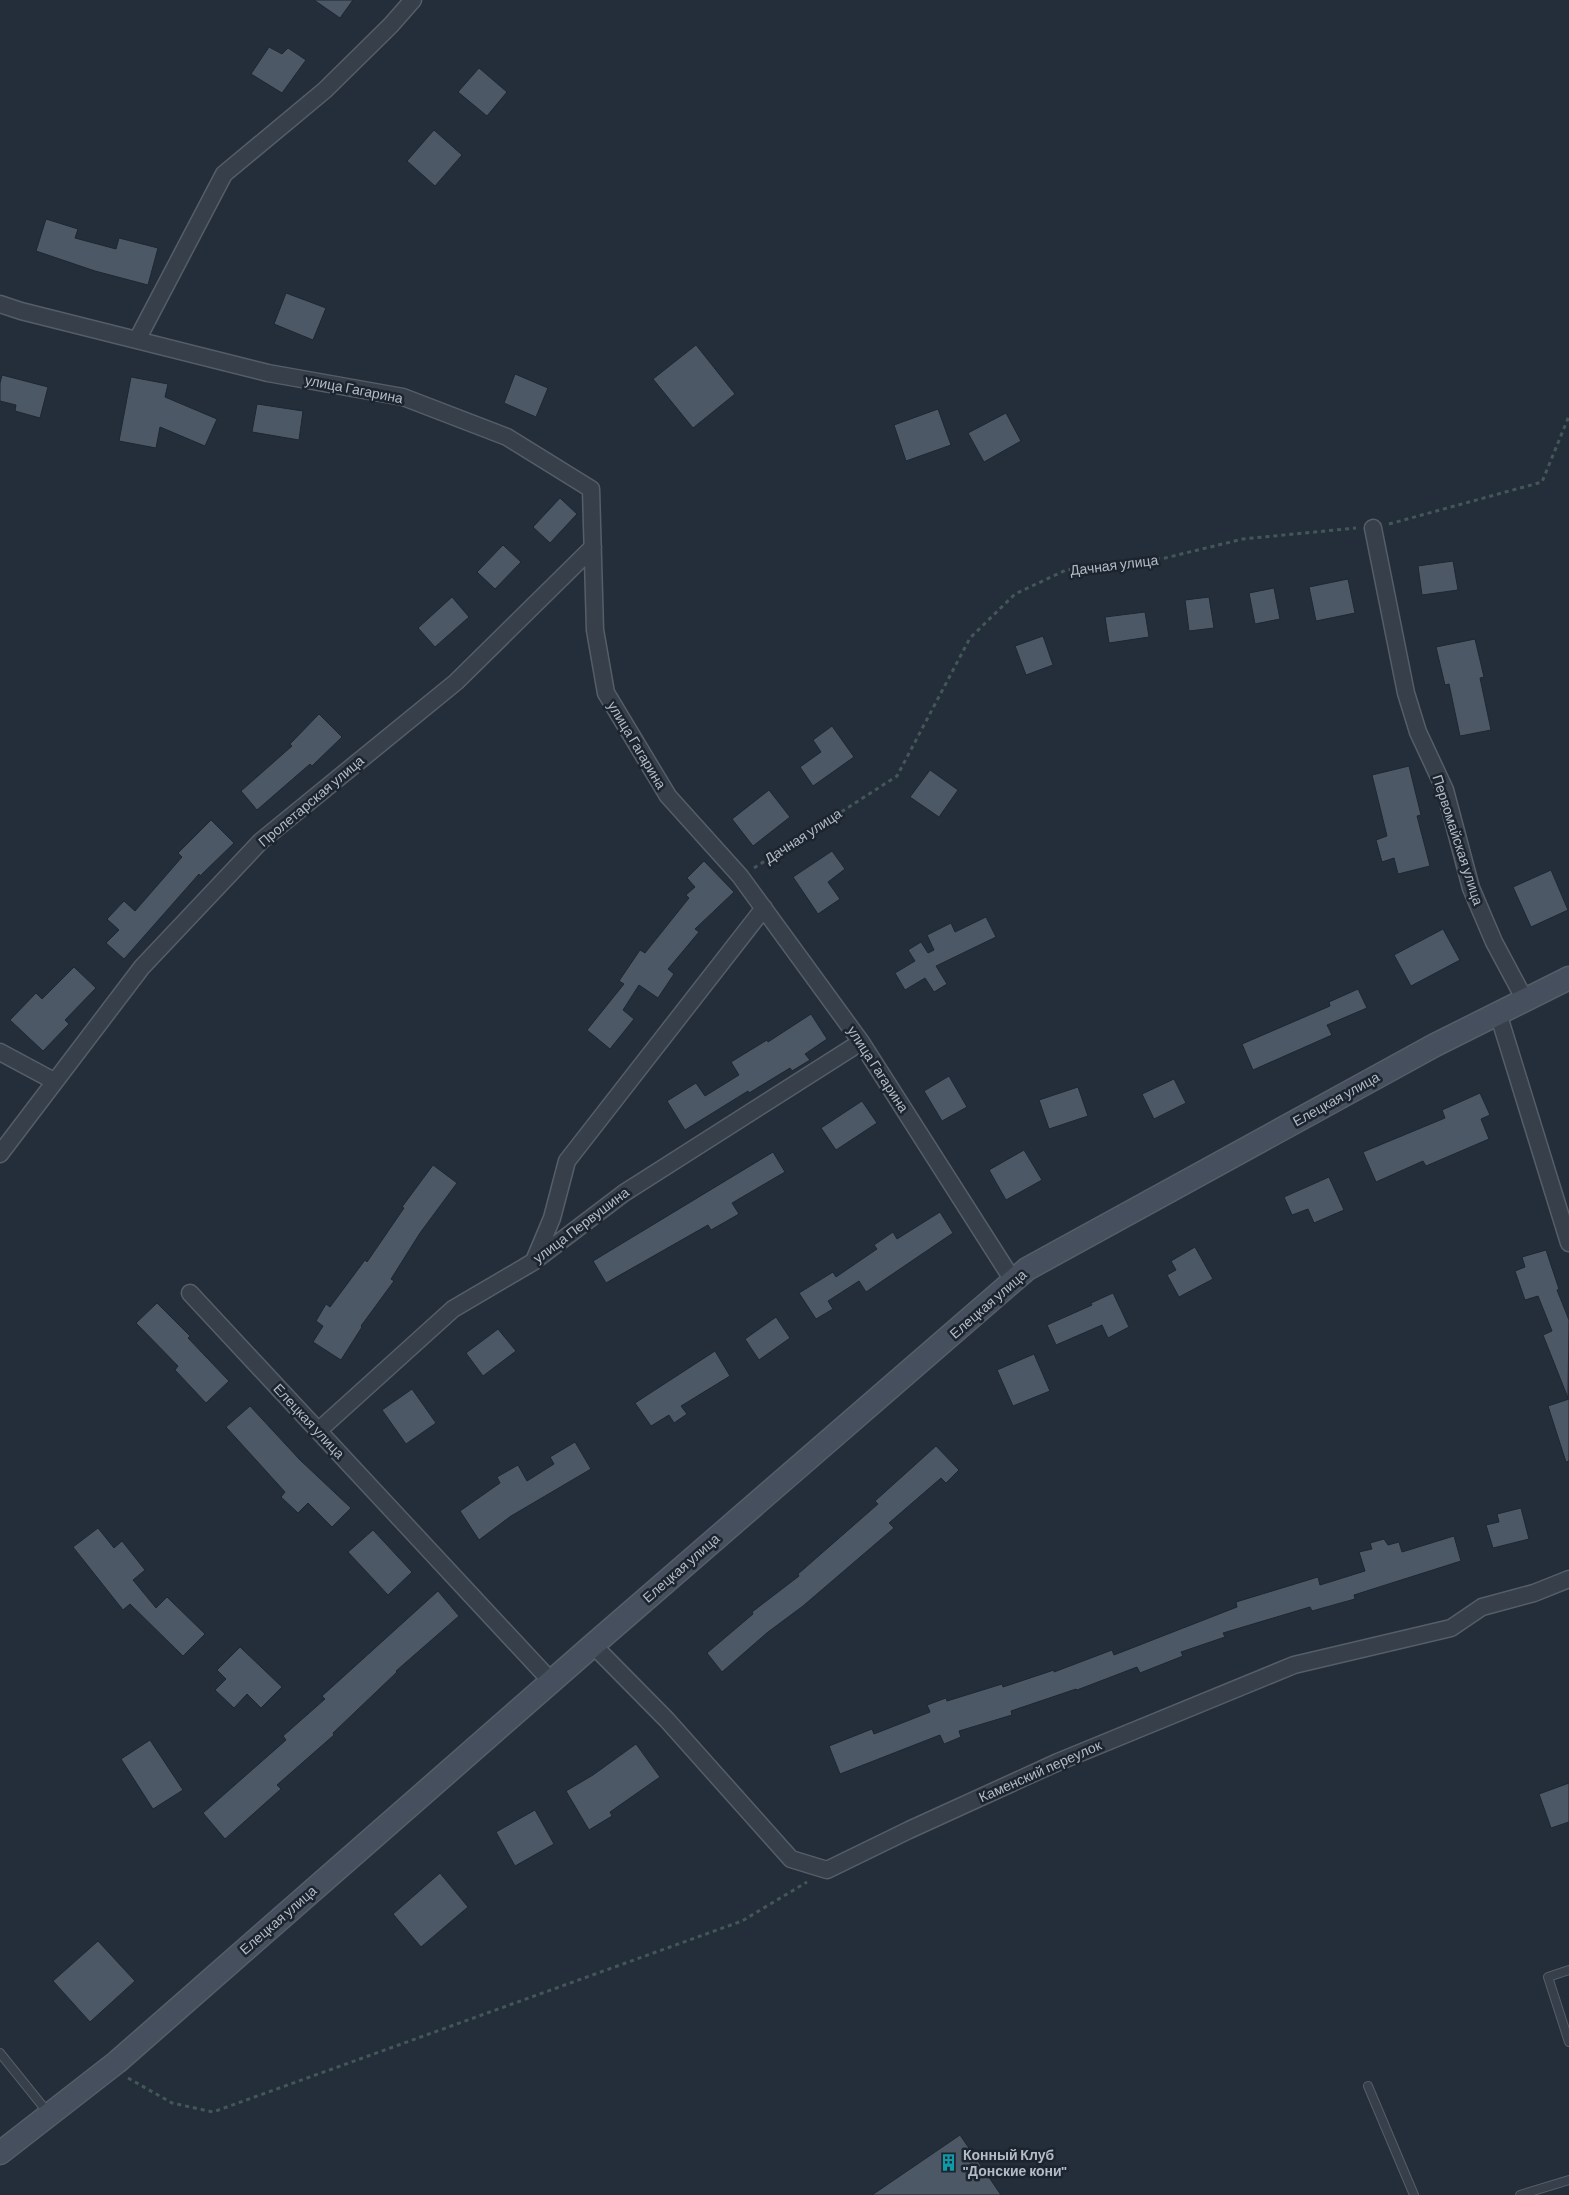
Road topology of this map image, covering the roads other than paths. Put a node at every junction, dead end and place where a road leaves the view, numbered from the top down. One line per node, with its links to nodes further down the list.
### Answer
1 (413, 0): 3 (street)
2 (0, 304): 3 (street, улица Гагарина)
3 (137, 340): 5 (street, улица Гагарина)
4 (1374, 528): 8 (street, Первомайская улица)
5 (593, 547): 6 (street, улица Гагарина); 12 (street, Пролетарская улица)
6 (764, 908): 10 (street, улица Гагарина); 15 (street)
7 (1569, 978): 8 (main road, Елецкая улица)
8 (1526, 1000): 9 (main road, Елецкая улица)
9 (1498, 1013): 14 (street); 16 (main road, Елецкая улица)
10 (861, 1042): 15 (street, улица Первушина); 16 (street, улица Гагарина)
11 (0, 1052): 12 (street)
12 (54, 1081): 13 (street, Пролетарская улица)
13 (0, 1154)
14 (1569, 1243)
15 (533, 1262): 18 (street, улица Первушина)
16 (1014, 1282): 20 (main road, Елецкая улица)
17 (190, 1293): 18 (street, Елецкая улица)
18 (318, 1431): 21 (street, Елецкая улица)
19 (1569, 1580): 20 (street, Каменский переулок)
20 (593, 1644): 21 (main road, Елецкая улица)
21 (551, 1681): 26 (main road, Елецкая улица)
22 (1569, 1970): 23 (lane)
23 (1569, 2042)
24 (0, 2053): 26 (lane)
25 (1368, 2086): 29 (lane)
26 (50, 2114): 27 (main road, Елецкая улица)
27 (0, 2154)
28 (1569, 2180): 30 (lane)
29 (1414, 2195)
30 (1520, 2195)

